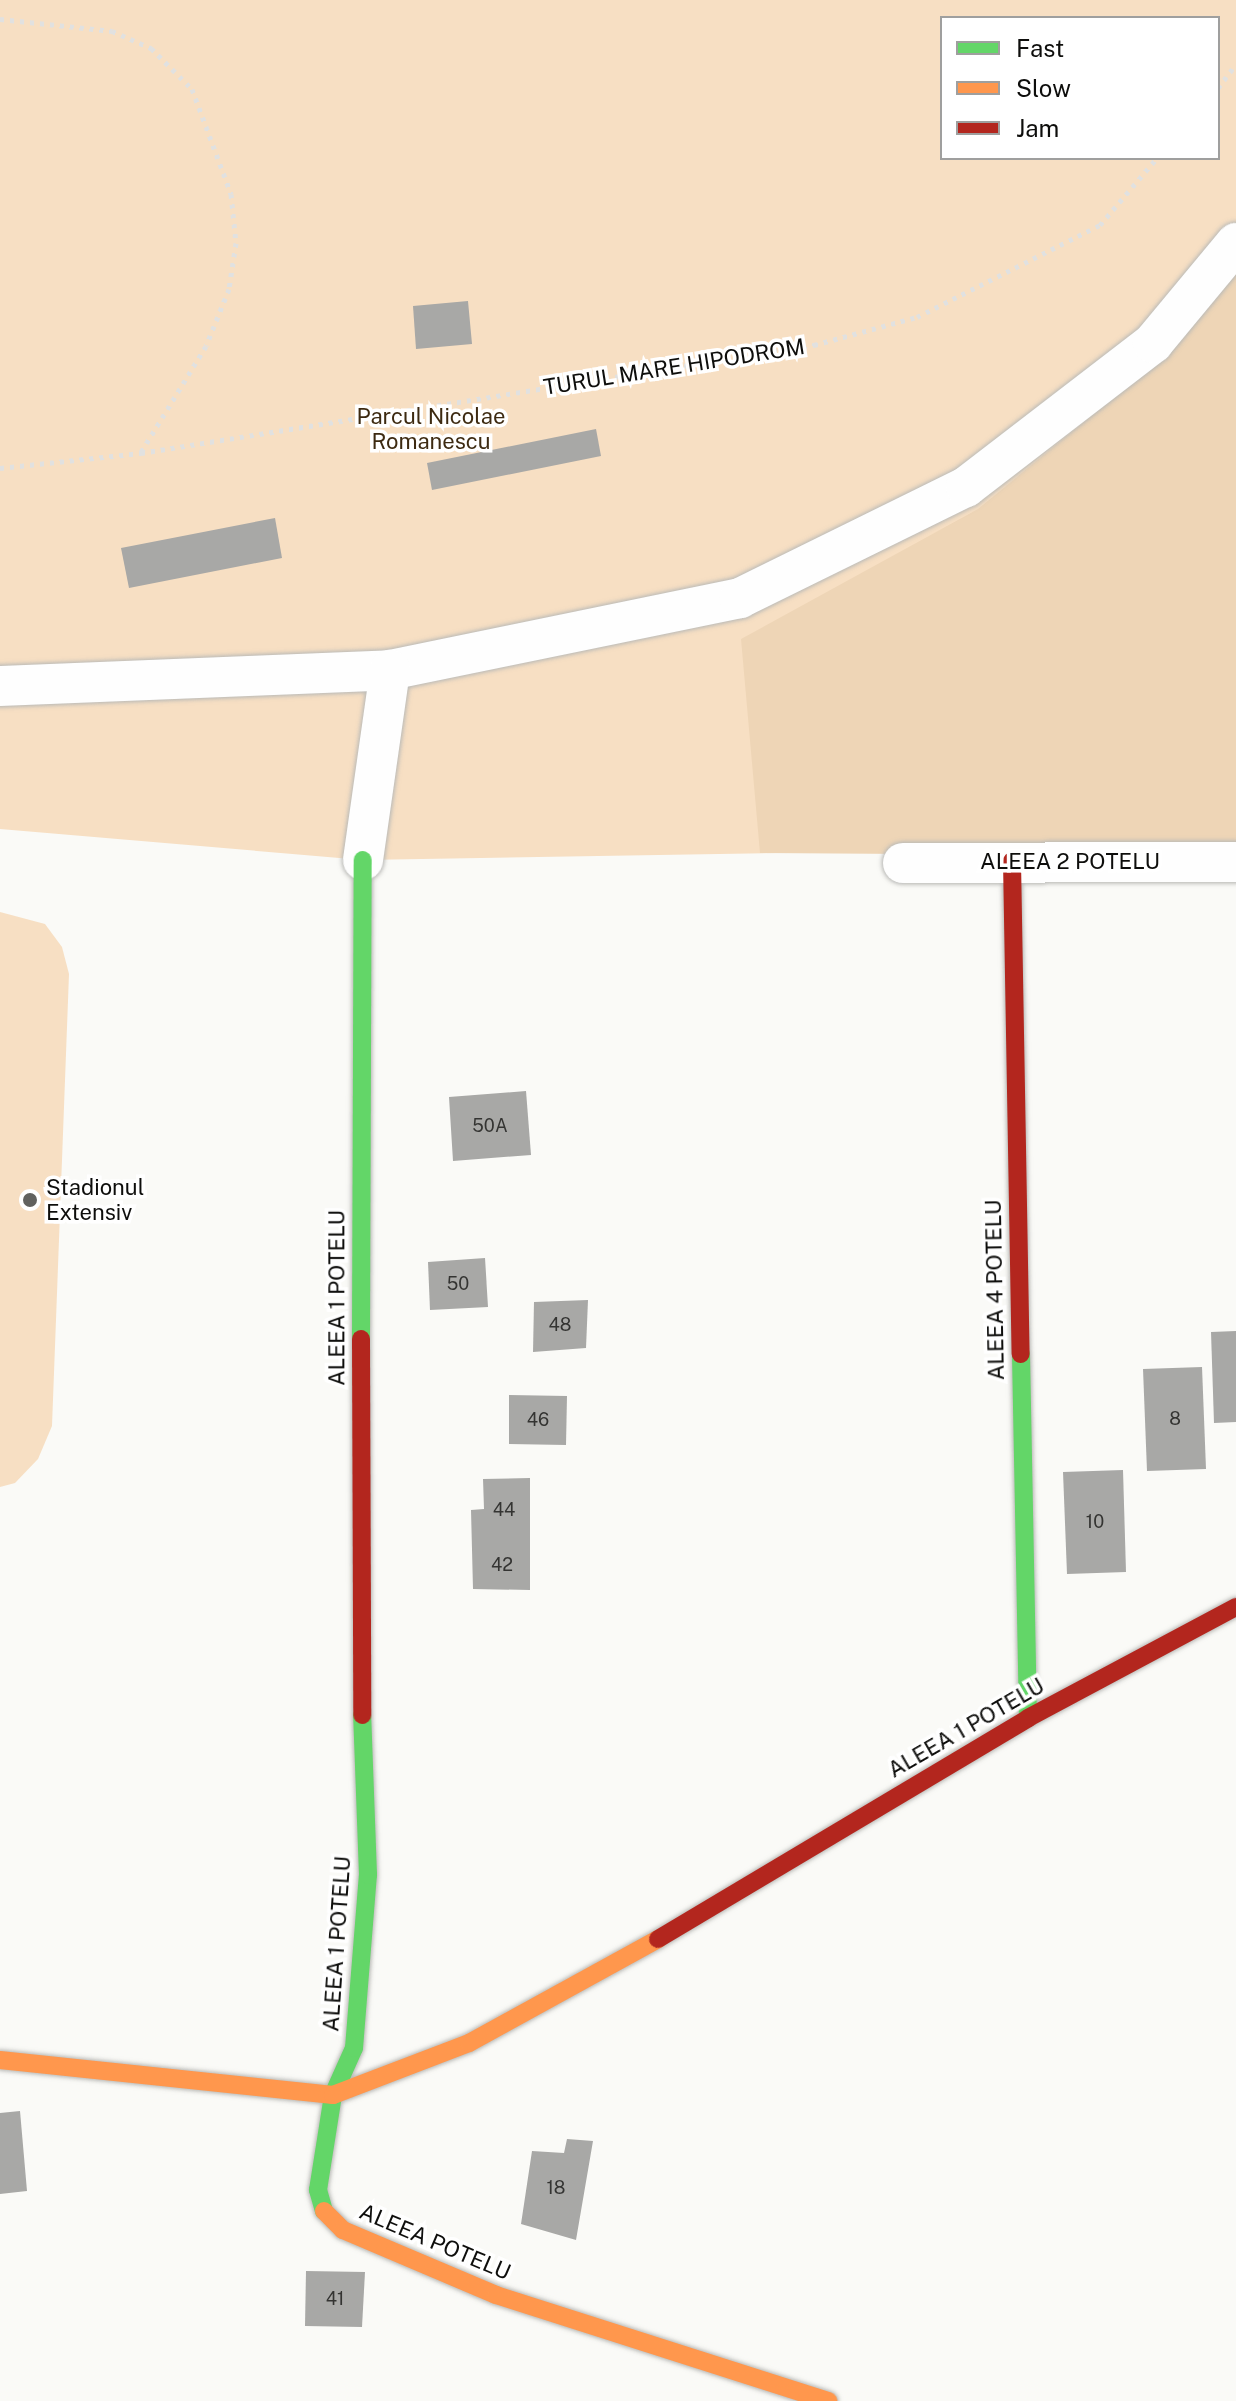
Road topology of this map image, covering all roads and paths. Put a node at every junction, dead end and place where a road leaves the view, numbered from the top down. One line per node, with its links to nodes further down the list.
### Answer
1 (0, 19): 6 (path)
2 (1236, 64): 3 (path)
3 (1220, 85)
4 (1155, 160): 6 (path, TURUL MARE HIPODROM)
5 (1236, 243): 8 (street)
6 (141, 453): 7 (path, TURUL MARE HIPODROM)
7 (0, 468)
8 (390, 670): 9 (street); 10 (street)
9 (0, 686)
10 (363, 860): 17 (street, ALEEA 1 POTELU)
11 (1012, 861): 12 (street, ALEEA 2 POTELU); 13 (street, ALEEA 2 POTELU); 15 (street, ALEEA 4 POTELU)
12 (1236, 862)
13 (903, 863)
14 (1236, 1607): 15 (street, ALEEA 1 POTELU)
15 (1028, 1718): 17 (street, ALEEA 1 POTELU)
16 (0, 2060): 17 (street)
17 (333, 2095): 18 (street, ALEEA POTELU)
18 (829, 2401)

